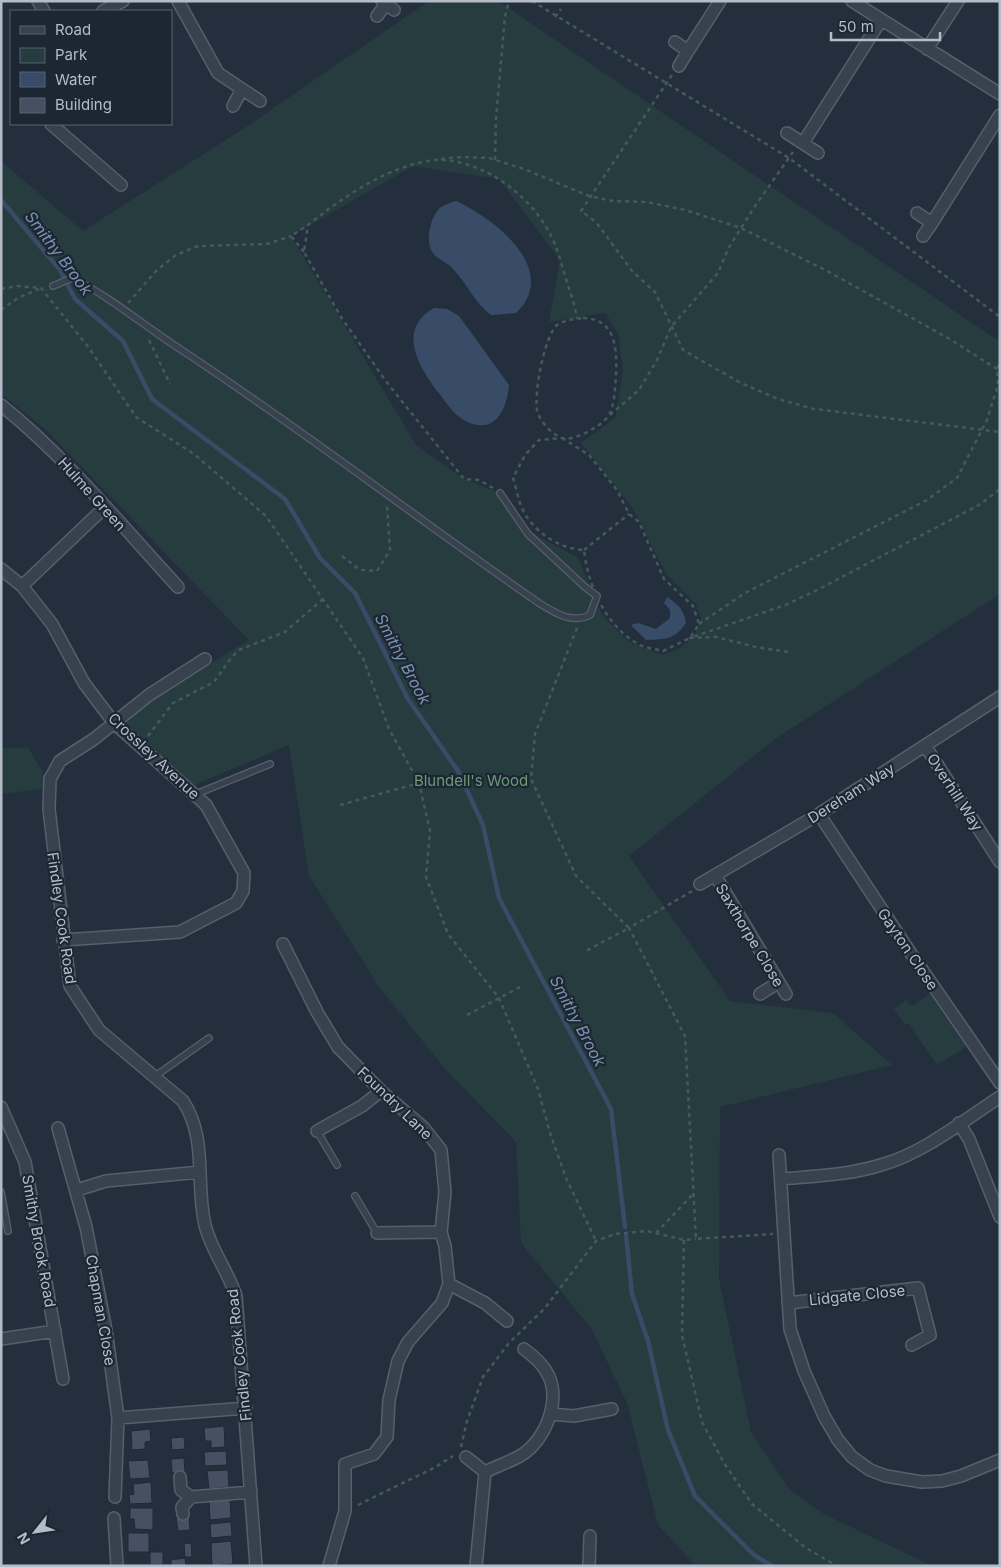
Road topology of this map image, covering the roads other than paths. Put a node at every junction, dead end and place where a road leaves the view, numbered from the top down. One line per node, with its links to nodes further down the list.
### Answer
1 (178, 1): 14 (street)
2 (720, 1): 12 (street)
3 (852, 1): 9 (street)
4 (958, 1): 11 (street)
5 (119, 2): 7 (street)
6 (387, 5): 8 (street)
7 (105, 10)
8 (377, 16)
9 (881, 20): 11 (street); 21 (street)
10 (675, 42): 12 (street)
11 (927, 49): 15 (street)
12 (688, 51): 13 (street)
13 (679, 66)
14 (242, 89): 16 (street); 17 (street)
15 (1000, 94)
16 (260, 101)
17 (233, 106)
18 (1000, 115): 25 (street)
19 (52, 125): 23 (street)
20 (787, 133): 21 (street)
21 (803, 143): 22 (street)
22 (818, 153)
23 (121, 185)
24 (917, 213): 25 (street)
25 (932, 223): 26 (street)
26 (922, 236)
27 (53, 286): 29 (lane)
28 (1, 405): 30 (street, Hulme Green)
29 (500, 493)
30 (105, 507): 32 (street); 33 (street, Hulme Green)
31 (1, 569): 32 (street, Crossley Avenue)
32 (22, 586): 36 (street, Crossley Avenue)
33 (178, 587)
34 (205, 659): 36 (street, Findley Cook Road)
35 (1000, 697): 37 (street, Dereham Way)
36 (114, 723): 39 (street, Crossley Avenue); 44 (street, Findley Cook Road)
37 (926, 746): 40 (street, Dereham Way); 41 (street, Overhill Way)
38 (270, 764): 39 (lane)
39 (196, 794): 44 (street, Crossley Avenue)
40 (820, 814): 42 (street, Dereham Way); 51 (street, Gayton Close)
41 (999, 861)
42 (715, 875): 43 (street, Dereham Way); 46 (street, Saxthorpe Close)
43 (700, 884)
44 (62, 940): 50 (street, Findley Cook Road)
45 (283, 944): 52 (street, Foundry Lane)
46 (779, 982): 47 (street); 48 (street, Saxthorpe Close)
47 (760, 994)
48 (786, 994)
49 (209, 1038): 50 (lane)
50 (154, 1077): 60 (street, Findley Cook Road)
51 (1000, 1083)
52 (381, 1091): 57 (street); 67 (street, Foundry Lane)
53 (1000, 1097): 55 (street)
54 (1, 1107): 72 (street, Smithy Brook Road)
55 (959, 1123): 61 (street); 65 (street)
56 (58, 1128): 62 (street, Chapman Close)
57 (318, 1131): 59 (lane)
58 (779, 1155): 61 (street)
59 (337, 1165)
60 (200, 1172): 62 (street); 77 (street, Findley Cook Road)
61 (781, 1179): 70 (street)
62 (77, 1190): 80 (street, Chapman Close)
63 (1, 1192): 66 (lane)
64 (355, 1196): 68 (lane)
65 (1000, 1218)
66 (8, 1231)
67 (441, 1232): 68 (street); 69 (street, Foundry Lane)
68 (377, 1233)
69 (449, 1284): 71 (street); 93 (street)
70 (788, 1303): 74 (street, Lidgate Close); 82 (street)
71 (507, 1321)
72 (55, 1331): 73 (street); 76 (street, Smithy Brook Road)
73 (1, 1339)
74 (912, 1345)
75 (524, 1349): 79 (street)
76 (63, 1379)
77 (246, 1408): 80 (street); 85 (street, Findley Cook Road)
78 (612, 1409): 79 (street)
79 (550, 1414): 83 (street)
80 (118, 1418): 86 (street, Chapman Close)
81 (466, 1457): 83 (street)
82 (1000, 1460)
83 (485, 1472): 94 (street)
84 (180, 1477): 87 (street)
85 (251, 1492): 87 (street); 92 (street, Findley Cook Road)
86 (115, 1497)
87 (191, 1497): 88 (street)
88 (183, 1514)
89 (114, 1518): 91 (street)
90 (590, 1536): 95 (street)
91 (116, 1566)
92 (256, 1566)
93 (329, 1566)
94 (476, 1566)
95 (589, 1566)

